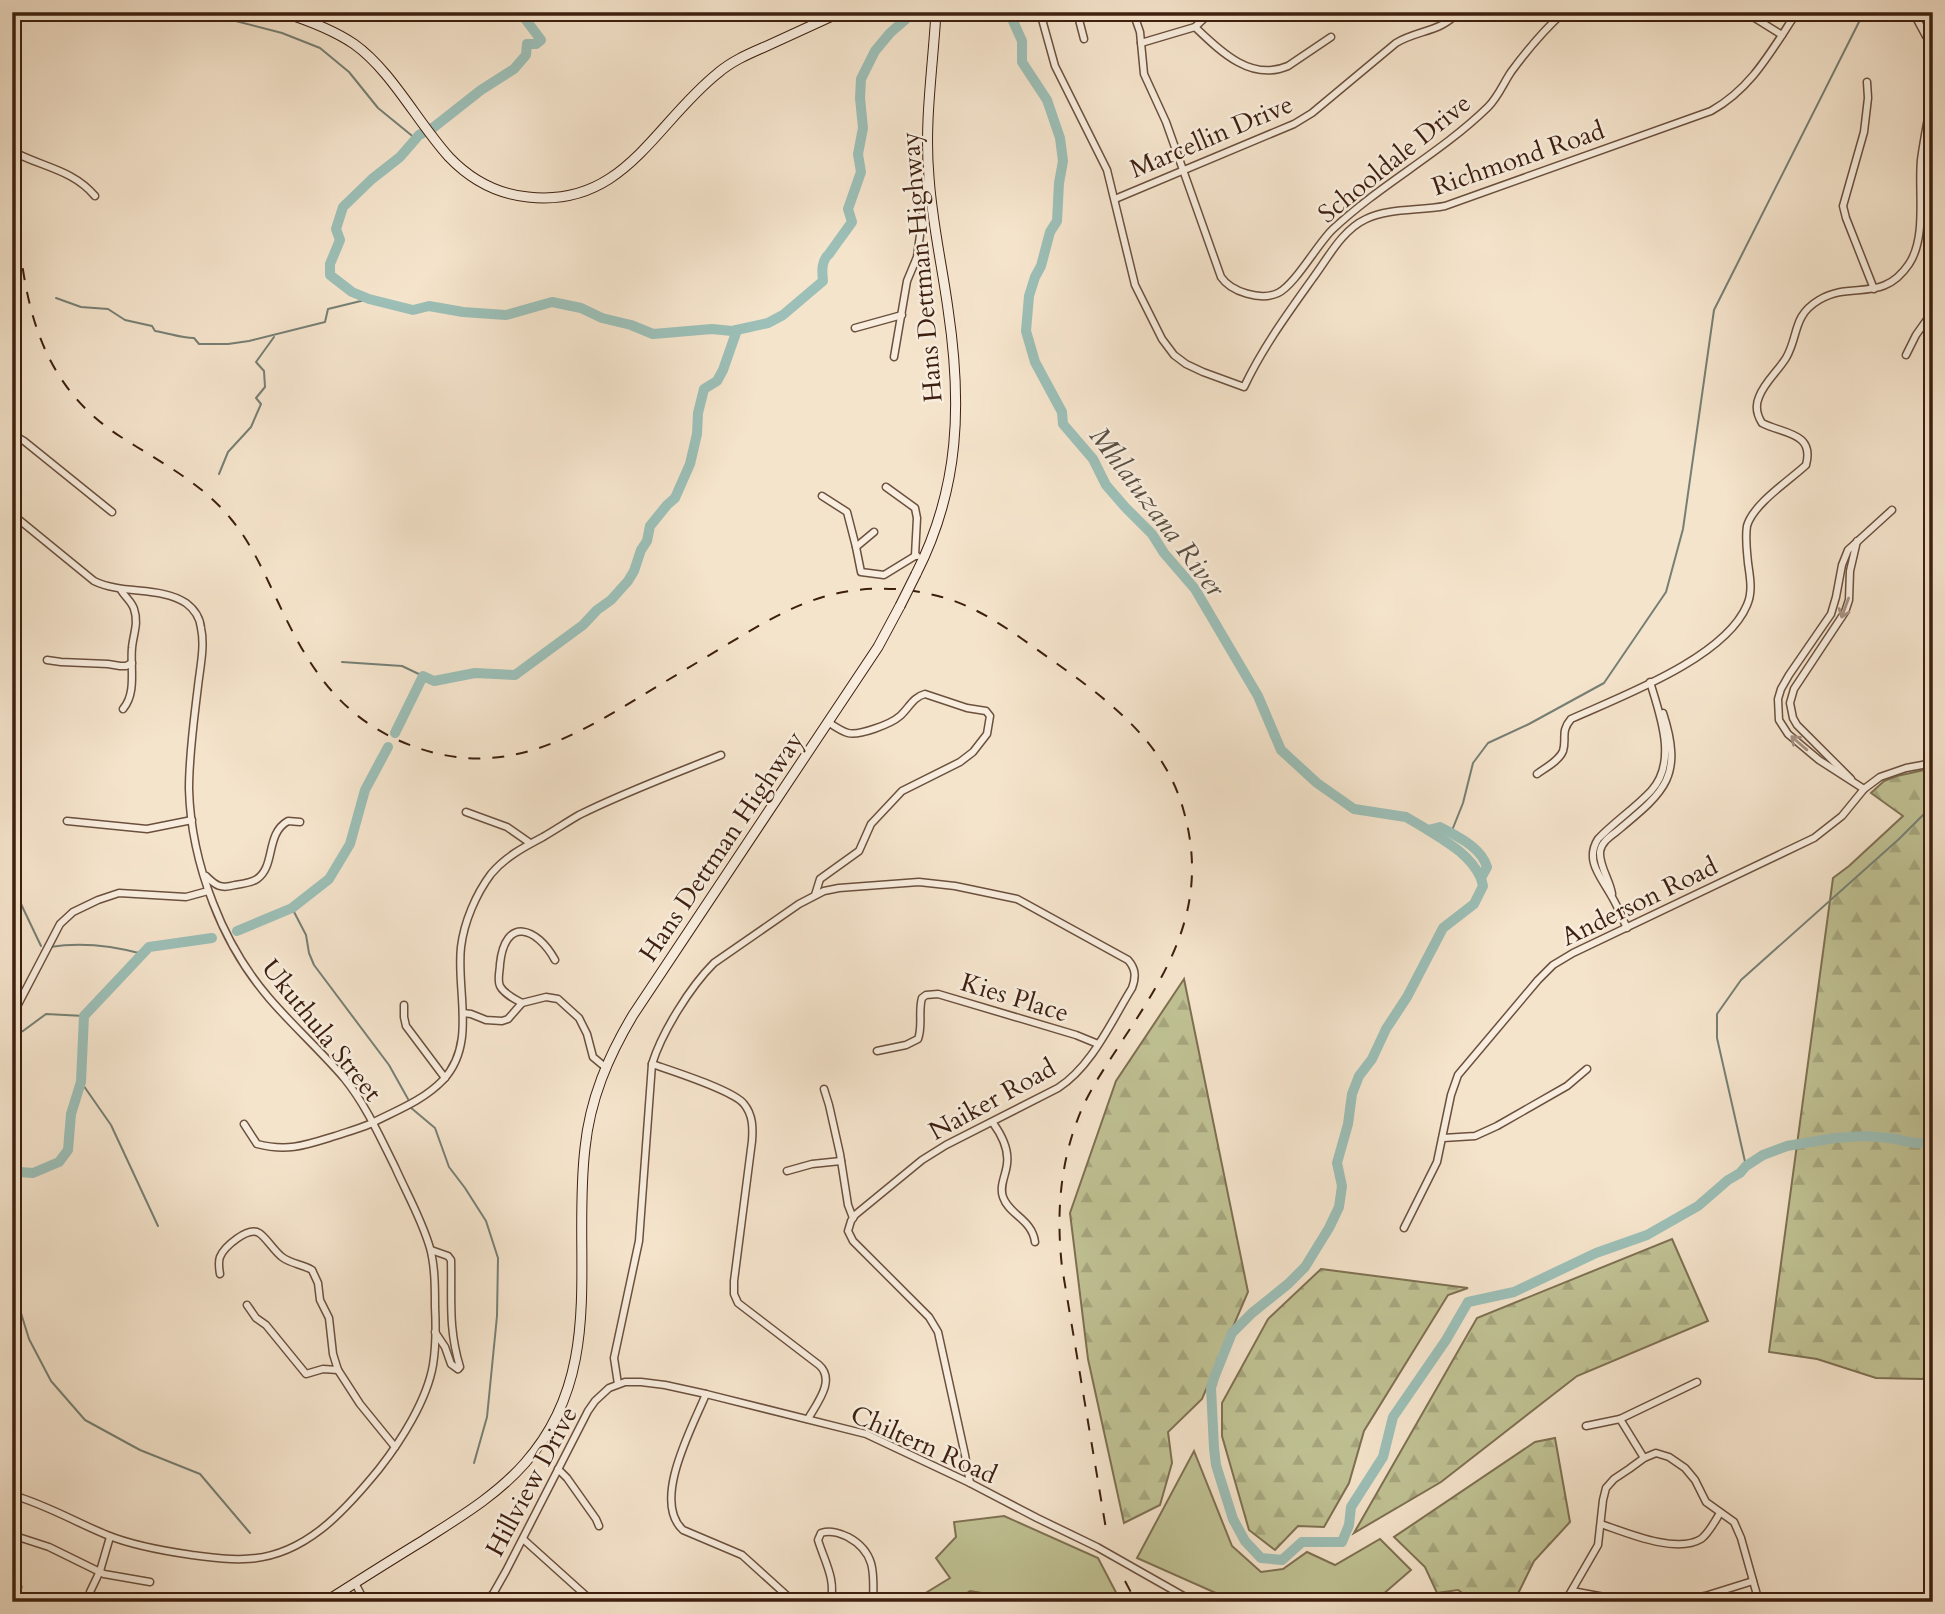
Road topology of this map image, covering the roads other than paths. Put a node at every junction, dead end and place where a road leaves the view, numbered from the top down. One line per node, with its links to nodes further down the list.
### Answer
1 (282, 12): 2 (street)
2 (841, 12)
3 (936, 12): 23 (street, Hans Dettman Highway)
4 (1040, 12): 25 (street)
5 (1077, 12): 16 (street)
6 (1133, 12): 17 (street)
7 (1212, 12): 13 (street)
8 (1458, 12): 22 (street, Marcellin Drive)
9 (1564, 12): 22 (street, Schooldale Drive)
10 (1745, 12): 14 (street)
11 (1797, 12): 14 (street, Richmond Road)
12 (1913, 12): 18 (street)
13 (1195, 27): 15 (street); 17 (street)
14 (1782, 35): 25 (street, Richmond Road)
15 (1331, 37)
16 (1084, 39)
17 (1141, 43): 22 (street)
18 (1933, 43)
19 (1867, 82): 26 (street)
20 (1933, 91): 26 (street)
21 (12, 151): 24 (street)
22 (1183, 170): 25 (street, Marcellin Drive)
23 (928, 175): 28 (street); 41 (street, Hans Dettman Highway)
24 (94, 196)
25 (1115, 198)
26 (1874, 289): 46 (street)
27 (1933, 311): 30 (street)
28 (902, 315): 29 (street); 31 (street)
29 (855, 328)
30 (1906, 355)
31 (894, 357)
32 (12, 437): 36 (street)
33 (886, 487): 42 (street)
34 (821, 496): 40 (street)
35 (1892, 510): 39 (street)
36 (112, 512)
37 (12, 514): 43 (street, Ukuthula Street)
38 (874, 531): 40 (street)
39 (1857, 541): 52 (street, one-way to 52); 52 (street, one-way to 39)
40 (856, 547): 42 (street)
41 (926, 554): 42 (street); 48 (street, Hans Dettman Highway, bridge)
42 (915, 556)
43 (121, 590): 45 (street); 55 (street, Ukuthula Street)
44 (47, 660): 45 (street)
45 (132, 663): 47 (street)
46 (1651, 682): 51 (street); 62 (street)
47 (123, 709)
48 (828, 722): 61 (street); 71 (street, Hans Dettman Highway)
49 (721, 755): 58 (street)
50 (1933, 763): 53 (street, Anderson Road)
51 (1537, 774)
52 (1854, 783): 53 (street)
53 (1864, 789): 62 (street, Anderson Road)
54 (466, 812): 58 (street)
55 (192, 820): 56 (street); 59 (street, Ukuthula Street)
56 (67, 821)
57 (300, 822): 59 (street)
58 (530, 843): 66 (street)
59 (203, 872): 60 (street, Ukuthula Street)
60 (208, 891): 67 (street); 75 (street, Ukuthula Street)
61 (815, 895): 68 (street, Naiker Road); 70 (street, Naiker Road)
62 (1627, 928): 78 (street, Anderson Road)
63 (555, 960): 64 (street)
64 (522, 1003): 66 (street); 71 (street)
65 (404, 1005): 73 (street)
66 (463, 1013): 73 (street)
67 (12, 1016)
68 (1098, 1044): 69 (street, Kies Place); 76 (street, Naiker Road)
69 (877, 1051)
70 (652, 1064): 90 (street, Naiker Road); 92 (street)
71 (605, 1067): 109 (street, Hans Dettman Highway)
72 (1587, 1069): 78 (street)
73 (445, 1078): 75 (street)
74 (824, 1089): 79 (street)
75 (373, 1122): 77 (street); 84 (street, Ukuthula Street)
76 (993, 1123): 81 (street, Naiker Road); 83 (street)
77 (244, 1124)
78 (1443, 1138): 82 (street, Anderson Road)
79 (841, 1161): 80 (street); 81 (street)
80 (787, 1171)
81 (853, 1218): 98 (street)
82 (1404, 1228)
83 (1035, 1241)
84 (430, 1250): 87 (street, Ukuthula Street); 87 (street)
85 (220, 1274): 88 (street)
86 (247, 1305): 88 (street)
87 (435, 1332): 95 (street, Ukuthula Street)
88 (338, 1370): 95 (street)
89 (1697, 1382): 93 (street)
90 (618, 1384): 91 (street, Chiltern Road); 97 (street, Hillview Drive)
91 (706, 1394): 92 (street, Chiltern Road); 118 (street)
92 (808, 1419): 98 (street, Chiltern Road)
93 (1620, 1419): 94 (street); 96 (street)
94 (1586, 1426)
95 (394, 1447): 104 (street, Ukuthula Street)
96 (1644, 1458): 100 (street); 101 (street)
97 (558, 1469): 102 (street); 105 (street, Hillview Drive)
98 (970, 1483): 121 (street, Chiltern Road)
99 (12, 1495): 104 (street, Ukuthula Street)
100 (1720, 1513): 101 (street); 107 (street)
101 (1601, 1524): 110 (street)
102 (599, 1525)
103 (12, 1535): 106 (street)
104 (110, 1536): 106 (street)
105 (523, 1539): 112 (street, Hillview Drive); 117 (street)
106 (100, 1571): 108 (street); 111 (street)
107 (1753, 1581): 124 (street); 125 (street)
108 (150, 1582)
109 (355, 1583): 113 (street, Hans Dettman Highway); 114 (street)
110 (1572, 1591): 122 (street); 123 (street)
111 (90, 1592)
112 (493, 1594): 115 (street, Hillview Drive); 116 (street)
113 (325, 1602)
114 (365, 1602)
115 (483, 1602)
116 (500, 1602)
117 (593, 1602)
118 (794, 1602)
119 (830, 1602): 120 (street)
120 (873, 1602)
121 (1194, 1602)
122 (1565, 1602)
123 (1631, 1602)
124 (1676, 1602)
125 (1759, 1602)

